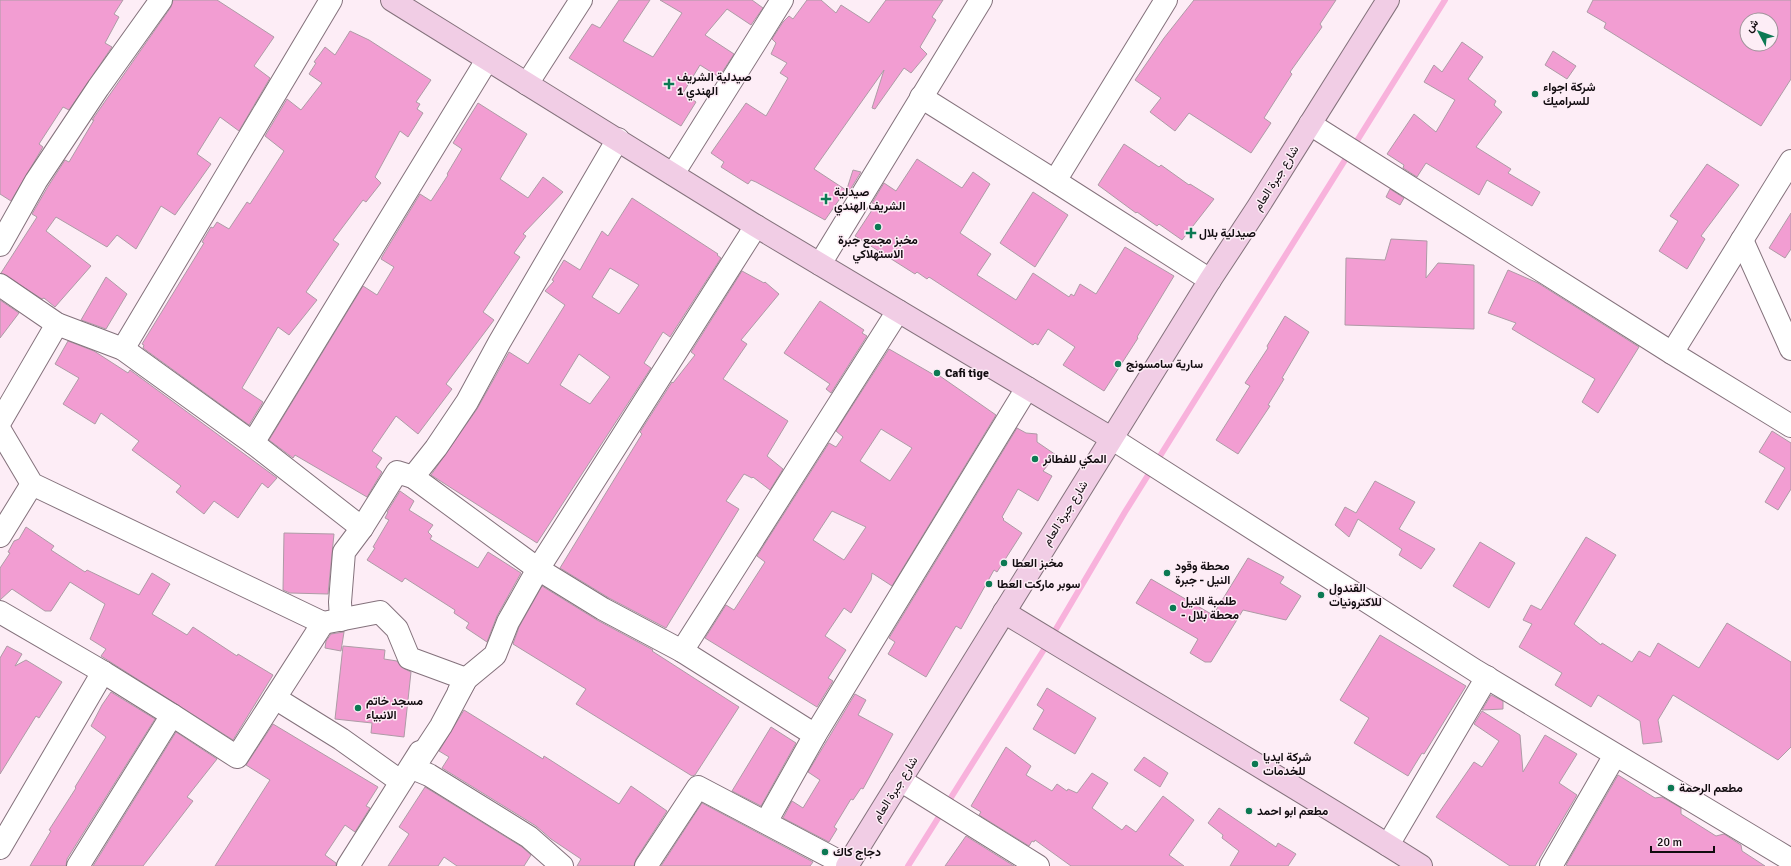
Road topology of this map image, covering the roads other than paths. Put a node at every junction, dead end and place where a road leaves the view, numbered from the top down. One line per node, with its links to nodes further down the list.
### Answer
1 (161, 0): 19 (street)
2 (331, 0): 26 (street)
3 (392, 0): 9 (street)
4 (581, 0): 10 (street)
5 (782, 0): 15 (street)
6 (981, 0): 11 (street)
7 (1166, 0): 16 (street)
8 (1388, 0): 12 (street, شارع جبرة العام)
9 (487, 60): 10 (street); 33 (street)
10 (527, 84): 13 (street)
11 (921, 97): 16 (street); 20 (street)
12 (1310, 124): 21 (street, شارع جبرة العام); 27 (street)
13 (618, 139): 15 (street); 34 (street)
14 (1791, 161): 18 (street)
15 (673, 174): 17 (street)
16 (1055, 180): 21 (street)
17 (756, 226): 20 (street); 38 (street)
18 (1742, 240): 25 (street); 27 (street)
19 (0, 245)
20 (820, 264): 23 (street)
21 (1210, 280): 32 (street, شارع جبرة العام)
22 (0, 285): 24 (street)
23 (898, 311): 28 (street); 42 (street)
24 (57, 324): 26 (street); 29 (street)
25 (1791, 348)
26 (123, 349): 33 (street)
27 (1672, 353): 30 (street)
28 (1027, 388): 32 (street); 48 (street)
29 (0, 422)
30 (1791, 426)
31 (0, 430): 35 (street)
32 (1111, 438): 40 (street, شارع جبرة العام); 44 (street)
33 (254, 443): 37 (street)
34 (413, 477): 37 (street); 38 (street)
35 (32, 484): 36 (street); 41 (street)
36 (3, 527)
37 (362, 528): 41 (street)
38 (538, 569): 42 (street); 45 (street)
39 (0, 612): 43 (street)
40 (1004, 612): 51 (street, شارع جبرة العام); 54 (street)
41 (332, 622): 45 (street); 46 (street)
42 (682, 651): 48 (street)
43 (103, 672): 47 (street); 55 (street)
44 (1487, 677): 49 (street); 54 (street)
45 (466, 679): 50 (street); 53 (street)
46 (276, 698): 47 (street); 50 (street)
47 (172, 715): 57 (street)
48 (815, 735): 52 (street)
49 (1615, 755): 56 (street); 65 (street)
50 (404, 775): 53 (street); 58 (street)
51 (900, 780): 62 (street, شارع جبرة العام); 63 (street)
52 (766, 822): 61 (street); 62 (street)
53 (523, 839): 59 (street); 60 (street)
54 (1388, 845): 64 (street)
55 (0, 848)
56 (1791, 860)
57 (78, 866)
58 (348, 866)
59 (544, 866)
60 (562, 866)
61 (647, 866)
62 (847, 866)
63 (1038, 866)
64 (1421, 866)
65 (1551, 866)

